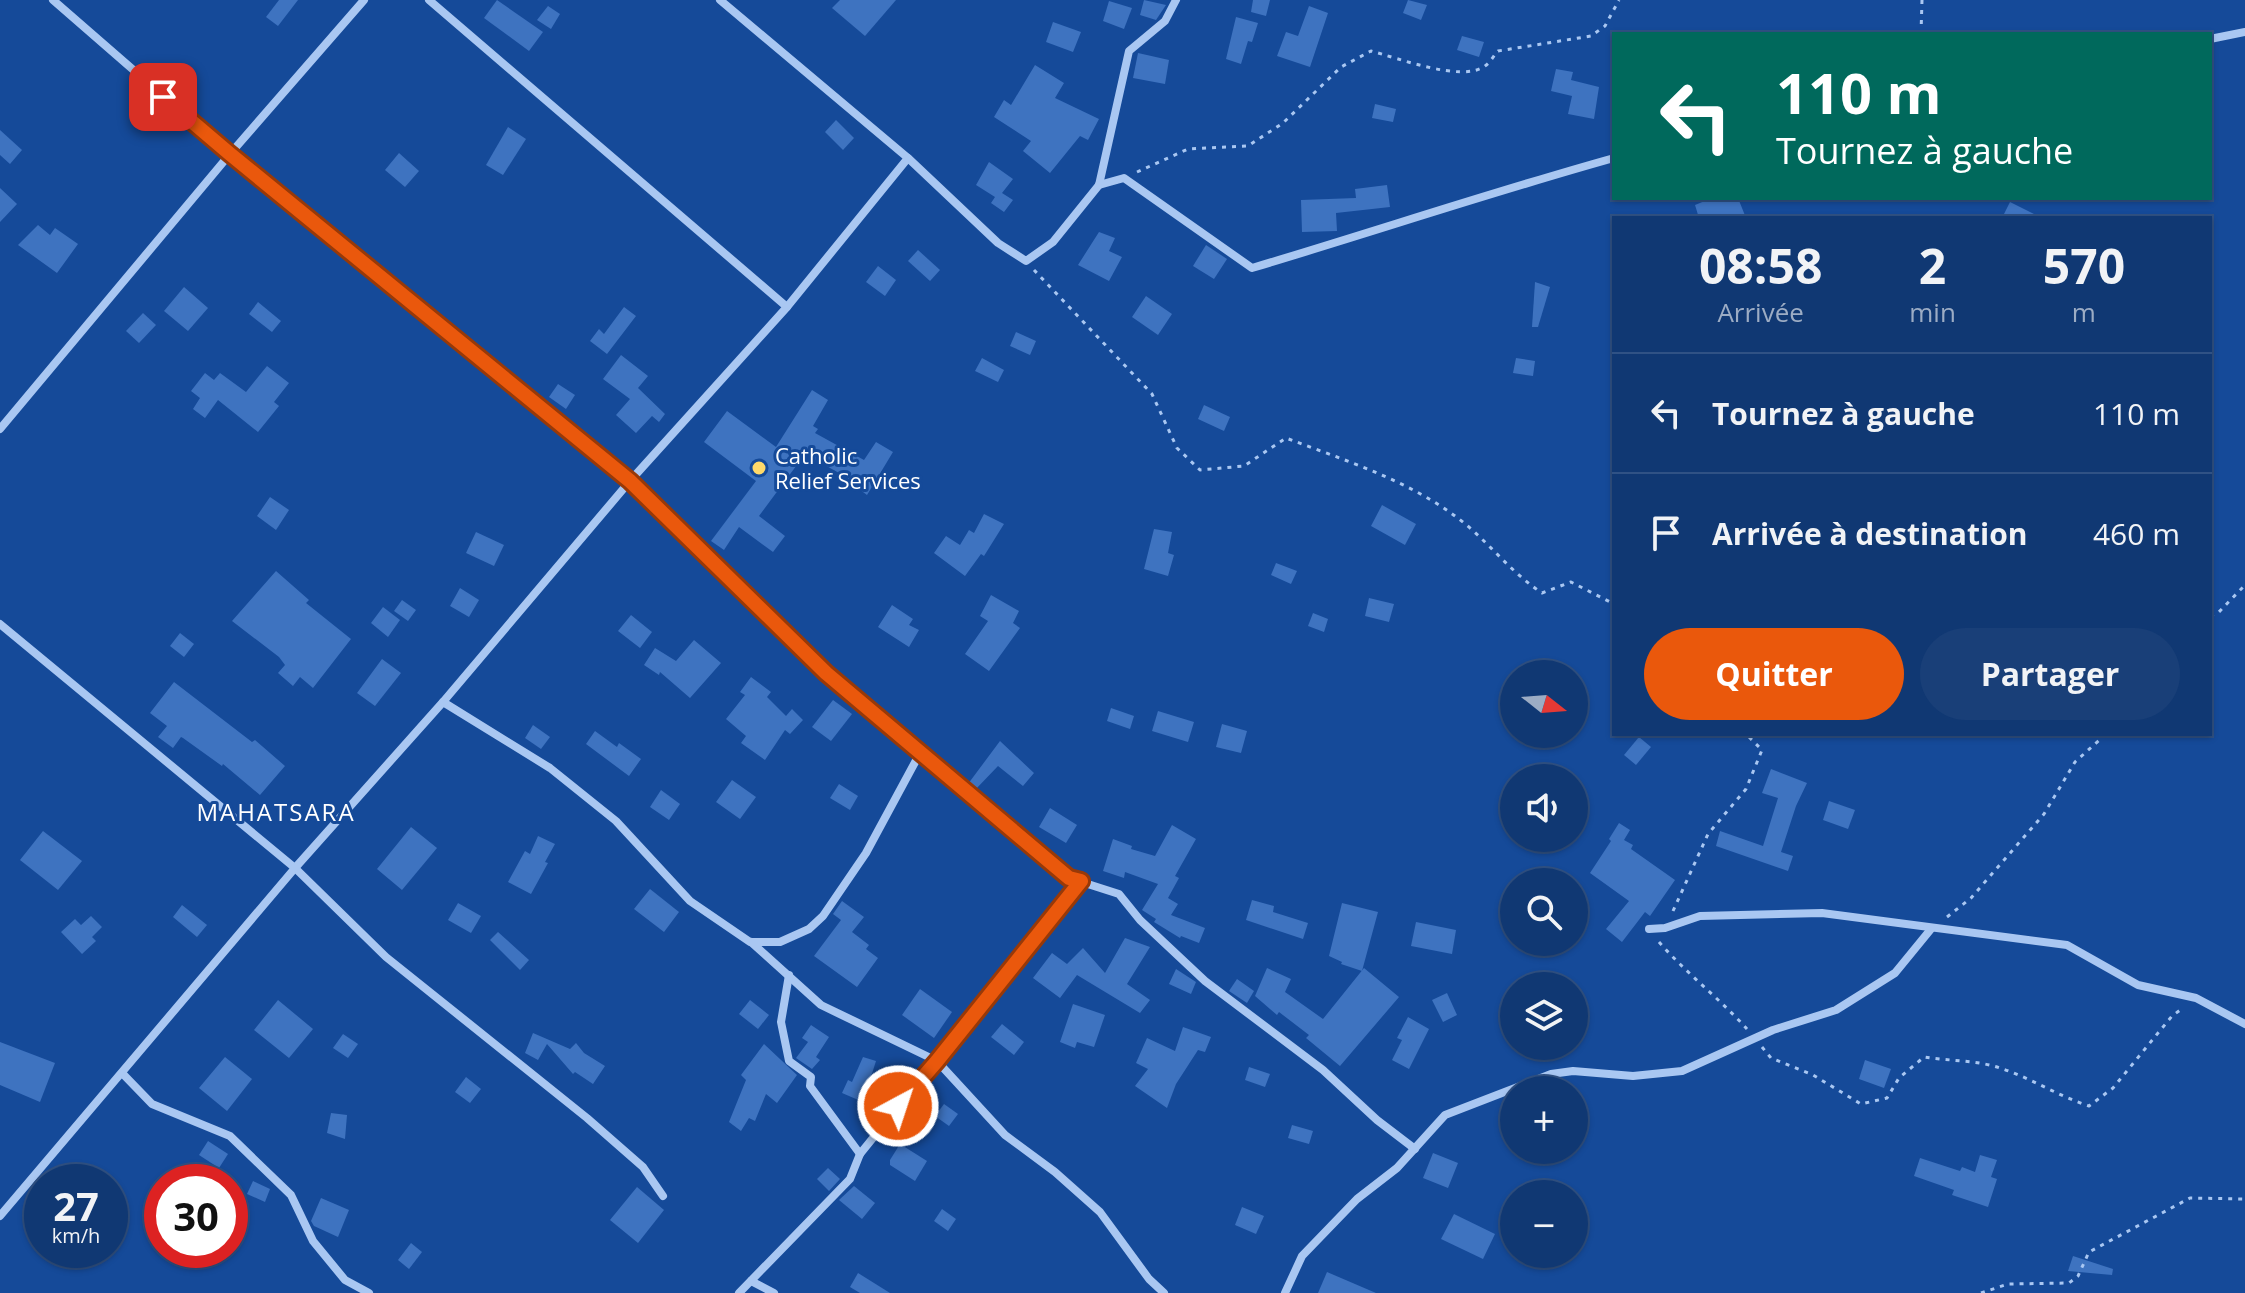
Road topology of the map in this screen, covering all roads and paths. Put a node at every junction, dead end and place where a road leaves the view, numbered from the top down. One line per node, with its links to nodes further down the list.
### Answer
1 (53, 0): 11 (street)
2 (364, 0): 11 (street)
3 (429, 0): 17 (street)
4 (720, 0): 12 (street)
5 (1176, 0): 15 (street)
6 (1619, 0): 14 (path)
7 (1922, 0): 8 (path)
8 (1921, 32)
9 (2245, 32): 10 (street)
10 (2212, 39)
11 (230, 154): 18 (street); 19 (street)
12 (908, 158): 16 (street); 17 (street)
13 (1612, 159): 14 (street)
14 (1124, 178): 15 (street)
15 (1099, 185): 16 (street)
16 (1026, 261): 21 (path)
17 (787, 307): 19 (street)
18 (0, 429)
19 (630, 481): 24 (street); 27 (street)
20 (2245, 585): 22 (path)
21 (1612, 603)
22 (2212, 615)
23 (0, 624): 28 (street)
24 (443, 702): 28 (street); 33 (street)
25 (1748, 736): 30 (path)
26 (2104, 736): 32 (path)
27 (920, 753): 29 (street); 33 (street)
28 (295, 868): 39 (street); 42 (street)
29 (1081, 881): 38 (street); 40 (street)
30 (1665, 928): 31 (street); 32 (street)
31 (1649, 929): 37 (path)
32 (1931, 929): 35 (street); 37 (street)
33 (750, 942): 34 (street)
34 (789, 975): 38 (street); 41 (street)
35 (2196, 998): 36 (street); 37 (path)
36 (2245, 1024)
37 (1755, 1039): 40 (street)
38 (937, 1061): 41 (street); 49 (street)
39 (122, 1073): 44 (street); 46 (street)
40 (1415, 1149): 50 (street)
41 (860, 1154): 45 (street)
42 (663, 1196)
43 (2245, 1199): 51 (path)
44 (0, 1216)
45 (751, 1281): 47 (street); 48 (street)
46 (369, 1293)
47 (739, 1293)
48 (774, 1293)
49 (1164, 1293)
50 (1285, 1293)
51 (1981, 1293)

